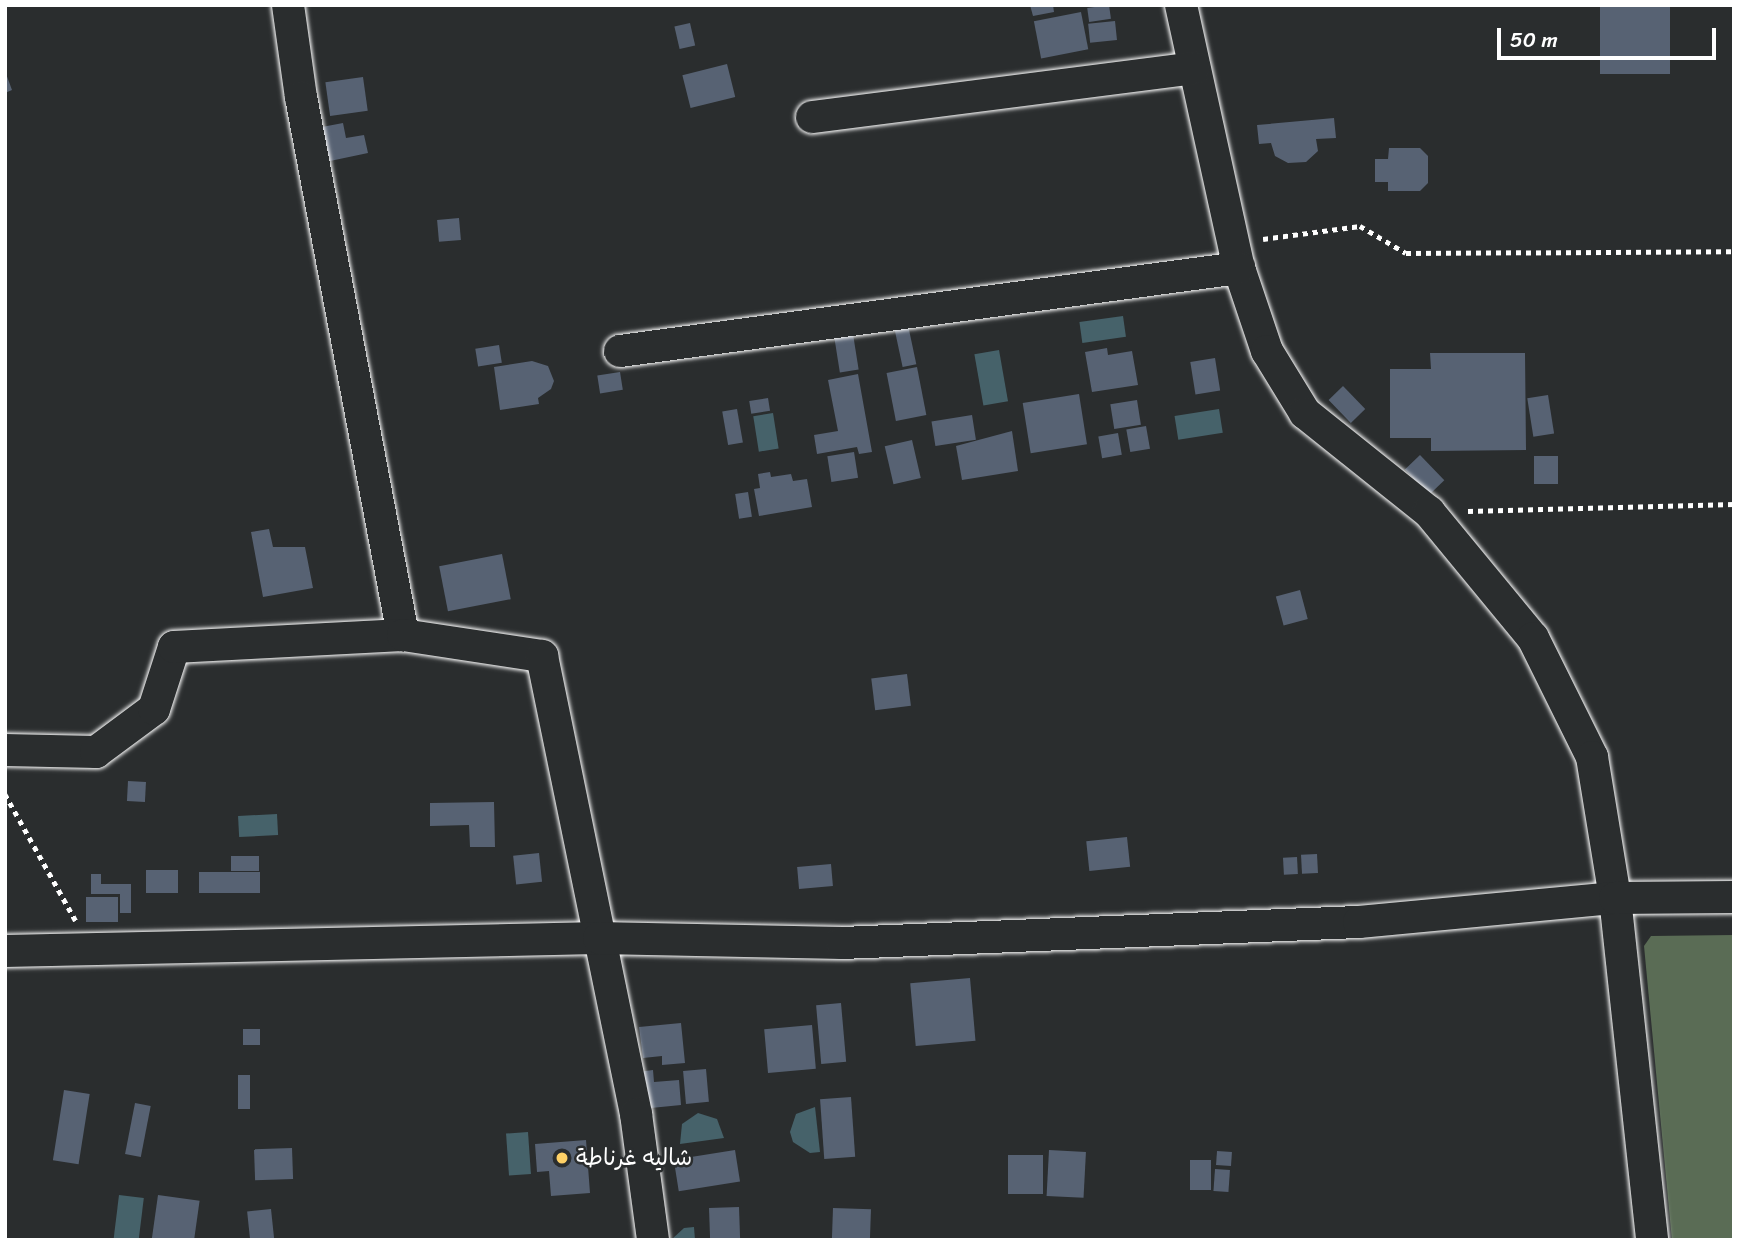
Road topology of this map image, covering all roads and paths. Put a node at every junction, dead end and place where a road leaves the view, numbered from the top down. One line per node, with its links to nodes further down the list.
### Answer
1 (288, 5): 10 (street)
2 (1181, 5): 3 (street)
3 (1194, 68): 4 (street); 6 (street)
4 (812, 117)
5 (1734, 251): 6 (path)
6 (1237, 255): 7 (street); 9 (street)
7 (620, 351)
8 (1734, 504): 9 (path)
9 (1429, 512): 14 (street)
10 (403, 635): 11 (street); 15 (street)
11 (5, 750)
12 (5, 794): 16 (path)
13 (1734, 897): 14 (street)
14 (1615, 898): 15 (street); 19 (street)
15 (598, 938): 16 (street); 18 (street)
16 (92, 950): 17 (street)
17 (5, 951)
18 (653, 1240)
19 (1652, 1240)

